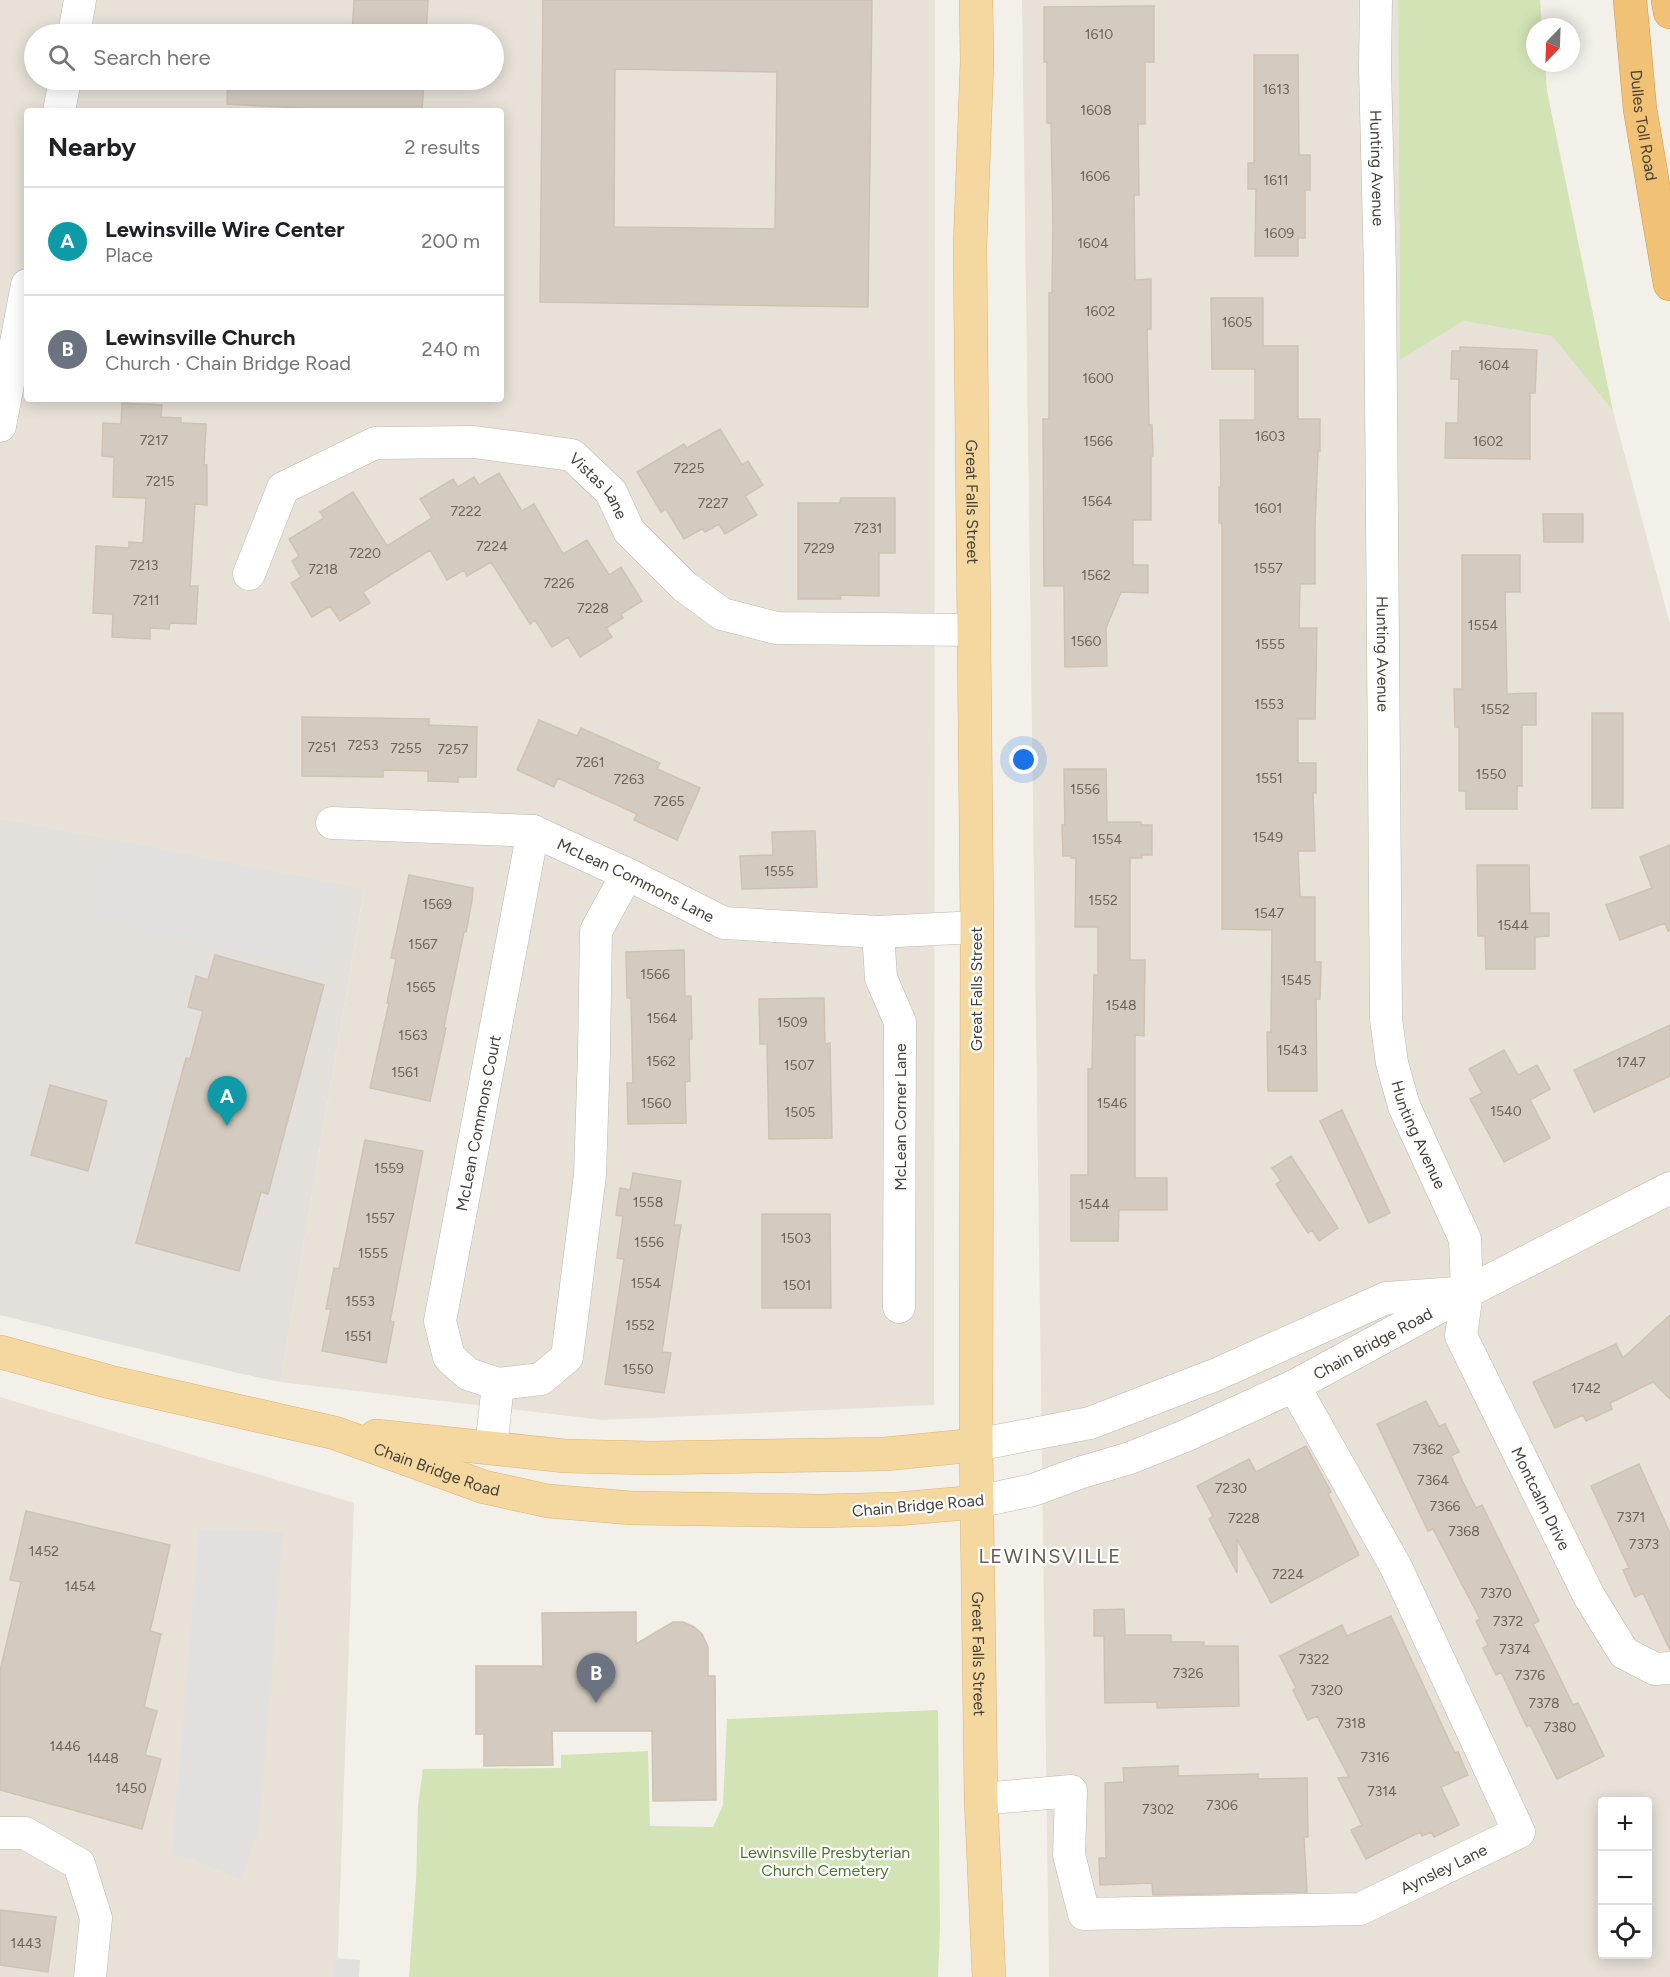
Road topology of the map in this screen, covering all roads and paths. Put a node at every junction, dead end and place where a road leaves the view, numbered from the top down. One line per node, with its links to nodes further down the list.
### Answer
1 (80, 0): 7 (street)
2 (976, 0): 14 (main road, Great Falls Street)
3 (1376, 0): 21 (street, Hunting Avenue)
4 (1630, 0): 10 (highway, Dulles Toll Road)
5 (1668, 0): 6 (highway)
6 (1670, 12)
7 (76, 24)
8 (63, 90): 9 (street)
9 (60, 108)
10 (1670, 284)
11 (24, 301): 12 (street)
12 (0, 426)
13 (249, 574): 14 (street, Vistas Lane)
14 (973, 630): 18 (main road, Great Falls Street)
15 (332, 823): 16 (street, McLean Commons Lane)
16 (533, 831): 17 (street, McLean Commons Lane); 24 (street, McLean Commons Court)
17 (627, 874): 19 (street, McLean Commons Lane); 24 (street, McLean Commons Court)
18 (976, 927): 19 (street, McLean Commons Lane); 27 (main road, Great Falls Street)
19 (878, 932): 22 (street, McLean Corner Lane)
20 (1670, 1188): 21 (street, Chain Bridge Road)
21 (1467, 1292): 25 (street, Chain Bridge Road); 27 (street, Chain Bridge Road); 30 (street, Montcalm Drive)
22 (898, 1307)
23 (0, 1352): 26 (main road, Chain Bridge Road)
24 (498, 1384): 28 (street)
25 (1294, 1386): 29 (street, Chain Bridge Road); 31 (street, Aynsley Lane)
26 (335, 1434): 28 (main road, Chain Bridge Road); 29 (main road, Chain Bridge Road)
27 (976, 1445): 28 (main road, Chain Bridge Road); 29 (main road, Great Falls Street)
28 (491, 1448)
29 (977, 1502): 31 (main road, Great Falls Street)
30 (1670, 1668)
31 (981, 1799): 34 (main road, Great Falls Street)
32 (0, 1833): 33 (street)
33 (90, 1977)
34 (989, 1977)

